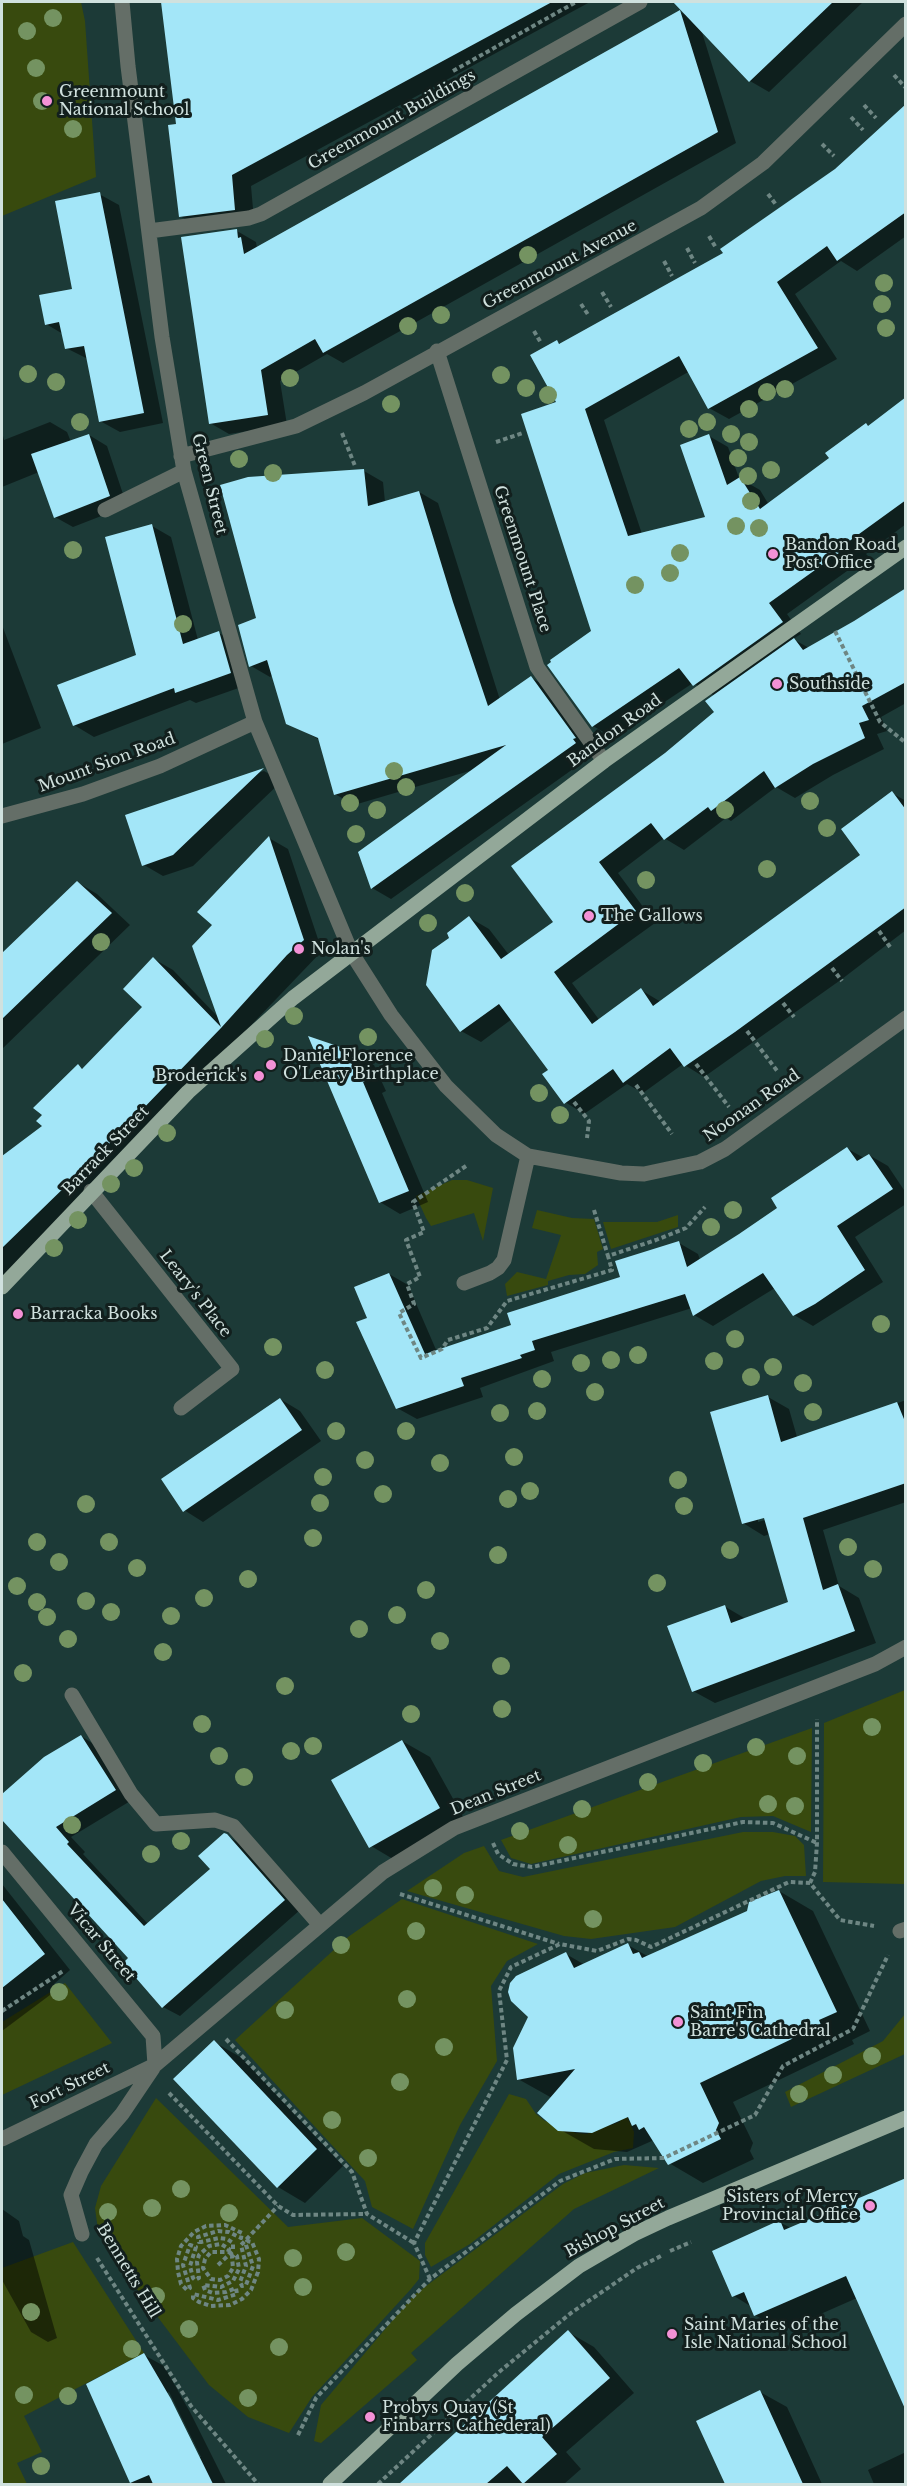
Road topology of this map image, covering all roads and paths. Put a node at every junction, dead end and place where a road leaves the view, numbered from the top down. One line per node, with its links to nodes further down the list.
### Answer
1 (122, 2): 4 (street, Green Street)
2 (640, 2): 4 (street, Greenmount Buildings)
3 (906, 24): 5 (street, Greenmount Avenue)
4 (149, 231): 9 (street, Green Street)
5 (437, 351): 9 (street, Greenmount Avenue); 16 (street, Greenmount Place)
6 (338, 422): 10 (path)
7 (523, 433): 8 (path)
8 (495, 442)
9 (183, 463): 11 (street, Greenmount Avenue); 14 (street, Green Street)
10 (355, 466)
11 (105, 510)
12 (906, 547): 16 (main road, Bandon Road)
13 (833, 627): 15 (path)
14 (255, 722): 17 (street, Mount Sion Road); 20 (street, Green Street)
15 (906, 743)
16 (604, 761): 20 (main road, Bandon Road)
17 (2, 816)
18 (879, 931): 19 (path)
19 (890, 947)
20 (351, 952): 34 (street, Noonan Road); 35 (main road, Barrack Street)
21 (832, 968): 22 (path)
22 (842, 981)
23 (783, 1003): 24 (path)
24 (794, 1017)
25 (906, 1018): 34 (street, Noonan Road)
26 (747, 1031): 28 (path)
27 (696, 1064): 31 (path)
28 (778, 1072)
29 (636, 1085): 32 (path)
30 (574, 1102): 33 (path)
31 (729, 1107)
32 (672, 1134)
33 (587, 1138)
34 (528, 1156): 38 (street)
35 (91, 1191): 39 (main road, Barrack Street); 40 (street, Leary's Place)
36 (594, 1210): 37 (path)
37 (608, 1256)
38 (464, 1283)
39 (2, 1287)
40 (181, 1408)
41 (906, 1647): 51 (street, Dean Street)
42 (72, 1695): 51 (street)
43 (826, 1715): 44 (path)
44 (817, 1719): 45 (path); 47 (path)
45 (806, 1722)
46 (491, 1840): 47 (path)
47 (817, 1843): 49 (path)
48 (2, 1852): 57 (street, Vicar Street)
49 (810, 1883): 52 (path); 53 (path)
50 (408, 1887): 53 (path)
51 (320, 1925): 57 (street, Dean Street)
52 (903, 1930): 67 (path)
53 (560, 1944): 65 (path)
54 (63, 1970): 55 (path)
55 (2, 2011)
56 (234, 2031): 62 (path)
57 (155, 2065): 60 (street, Fort Street); 63 (street, Bennetts Hill)
58 (164, 2088): 61 (path)
59 (906, 2118): 70 (main road, Bishop Street)
60 (2, 2139)
61 (278, 2206): 62 (path); 66 (path)
62 (366, 2214): 65 (path)
63 (82, 2234): 69 (path, Bennetts Hill)
64 (696, 2240): 71 (path)
65 (414, 2243): 67 (path)
66 (218, 2265)
67 (430, 2279): 68 (path)
68 (298, 2435)
69 (258, 2484)
70 (330, 2484)
71 (378, 2484)

